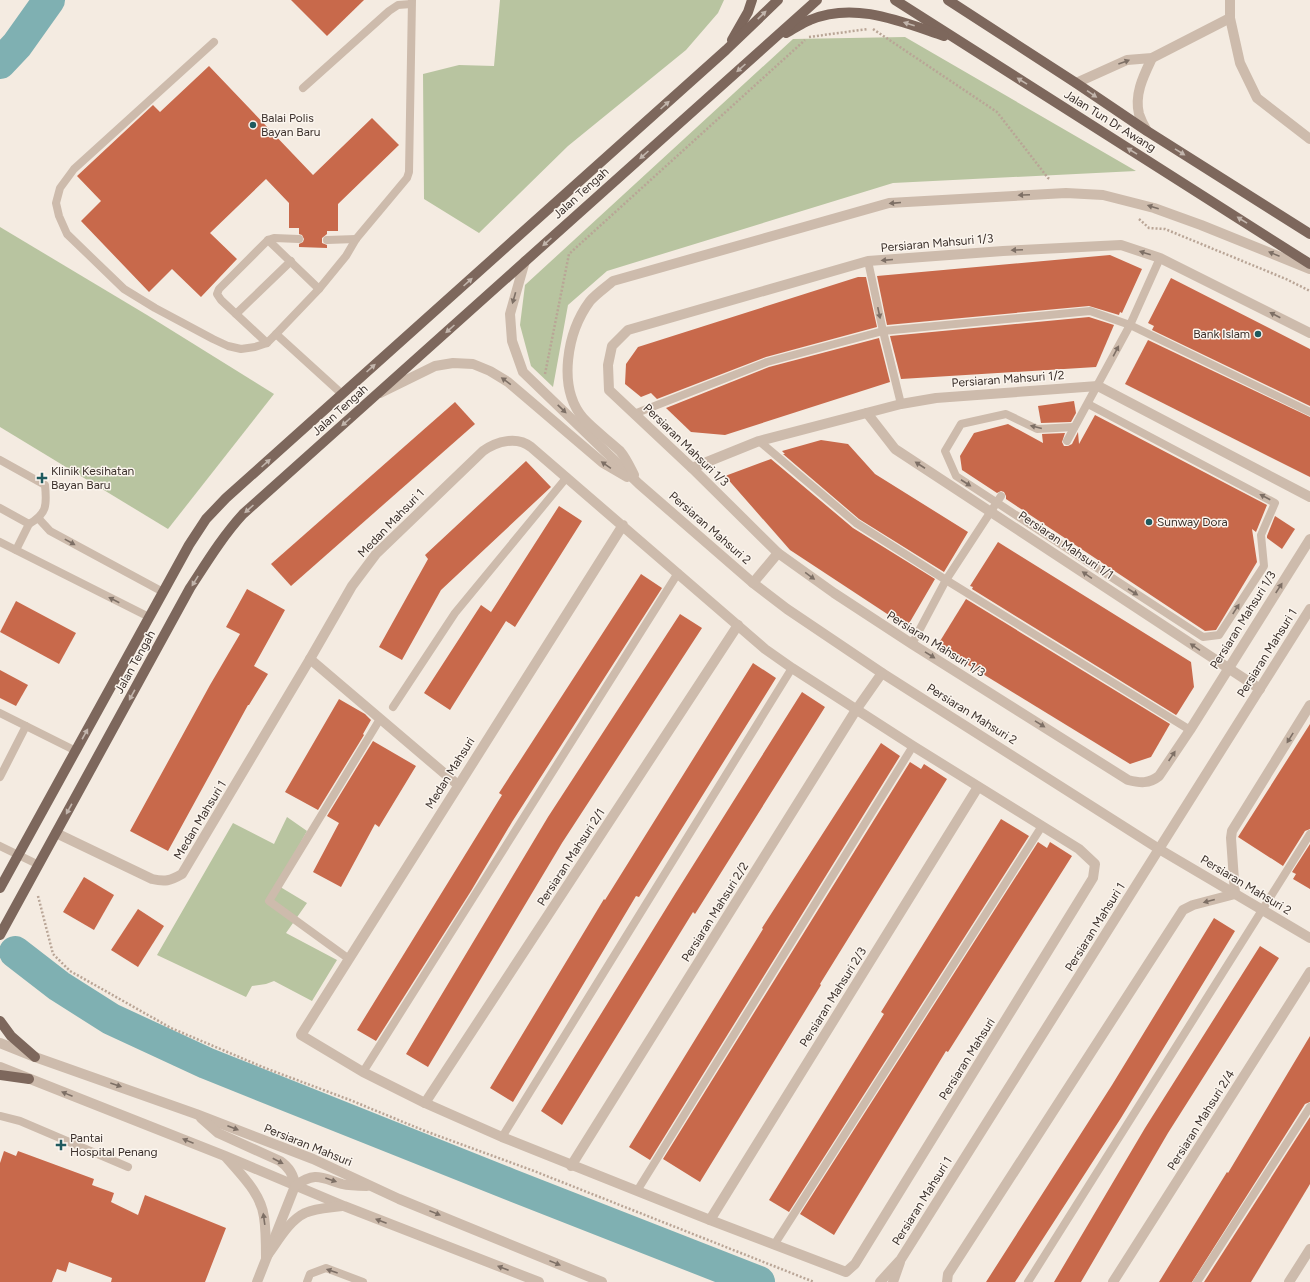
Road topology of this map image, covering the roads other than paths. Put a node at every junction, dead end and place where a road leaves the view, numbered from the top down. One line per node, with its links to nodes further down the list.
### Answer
1 (752, 0): 14 (main road)
2 (778, 0): 14 (main road, Jalan Tengah, one-way to 2)
3 (817, 0): 13 (main road, Jalan Tengah)
4 (895, 0): 11 (main road, Jalan Tun Dr Awang)
5 (948, 0): 9 (main road, Jalan Tun Dr Awang)
6 (957, 0): 9 (main road)
7 (1230, 0): 10 (street)
8 (412, 2): 17 (lane); 22 (lane)
9 (977, 18): 16 (main road, Jalan Tun Dr Awang)
10 (1230, 18): 15 (street); 19 (street)
11 (960, 41): 13 (main road, one-way to 13); 29 (main road, Jalan Tun Dr Awang, one-way to 11)
12 (214, 42): 37 (lane)
13 (770, 42): 27 (main road, Jalan Tengah, one-way to 27)
14 (726, 50): 39 (main road, Jalan Tengah, one-way to 14)
15 (1152, 58): 16 (street, one-way to 15); 18 (street)
16 (1076, 83): 18 (main road, Jalan Tun Dr Awang, one-way to 18)
17 (303, 88)
18 (1147, 131): 20 (main road, Jalan Tun Dr Awang, one-way to 20)
19 (1310, 138)
20 (1310, 234)
21 (299, 239): 23 (lane)
22 (356, 239): 24 (lane); 31 (lane)
23 (268, 240): 26 (lane); 32 (lane)
24 (327, 240)
25 (1160, 258): 28 (street, Persiaran Mahsuri 1/3, one-way to 28); 33 (lane); 35 (street, Persiaran Mahsuri 1/3, one-way to 25)
26 (291, 261): 31 (lane); 32 (lane)
27 (525, 261): 40 (main road, Jalan Tengah, one-way to 40); 52 (street, one-way to 52)
28 (868, 261): 34 (lane, one-way to 34); 45 (street, Persiaran Mahsuri 1/3)
29 (1310, 264)
30 (1310, 269): 52 (street, one-way to 52)
31 (319, 289): 36 (lane)
32 (236, 314): 37 (lane)
33 (1130, 325): 34 (lane); 38 (lane, one-way to 33); 43 (lane)
34 (883, 331): 41 (lane); 45 (lane)
35 (1310, 333)
36 (276, 334): 37 (lane); 39 (lane)
37 (267, 343)
38 (1098, 386): 41 (street, Persiaran Mahsuri 1/2); 42 (lane); 53 (street)
39 (342, 394): 66 (main road, Jalan Tengah, one-way to 39)
40 (375, 396): 52 (street, one-way to 40); 89 (main road, Jalan Tengah, one-way to 89)
41 (901, 404): 44 (street, Persiaran Mahsuri 1/2)
42 (1088, 404): 46 (lane); 54 (lane, one-way to 42)
43 (1310, 412)
44 (867, 413): 47 (street, Persiaran Mahsuri 1/2); 54 (street, Persiaran Mahsuri 1/1, one-way to 44)
45 (634, 414): 50 (street, Persiaran Mahsuri 1/3)
46 (1074, 427): 48 (lane); 54 (lane, one-way to 54)
47 (759, 441): 50 (street, Persiaran Mahsuri 1/2); 64 (lane)
48 (1067, 441)
49 (0, 460): 56 (lane)
50 (692, 468): 62 (street, Persiaran Mahsuri 1/3)
51 (566, 477): 58 (street); 71 (street, Medan Mahsuri 1); 77 (lane)
52 (640, 484): 65 (street, Persiaran Mahsuri 2)
53 (1310, 496)
54 (996, 503): 64 (lane); 73 (street, Persiaran Mahsuri 1/1, one-way to 54)
55 (0, 508): 57 (lane)
56 (39, 519): 57 (lane); 66 (lane, one-way to 66)
57 (29, 524): 61 (lane)
58 (623, 526): 63 (street); 86 (street, Medan Mahsuri)
59 (1310, 540): 73 (street, Persiaran Mahsuri 1/3, one-way to 59)
60 (0, 542): 61 (lane)
61 (16, 550): 68 (lane, one-way to 61)
62 (778, 553): 65 (street); 70 (street, Persiaran Mahsuri 1/3, one-way to 70)
63 (678, 573): 69 (street); 106 (lane)
64 (946, 580): 70 (lane); 82 (lane)
65 (753, 582): 74 (street, Persiaran Mahsuri 2)
66 (162, 592): 68 (main road, Jalan Tengah)
67 (1310, 609): 75 (street, Persiaran Mahsuri 1)
68 (149, 617): 84 (main road, Jalan Tengah, one-way to 68)
69 (738, 625): 72 (street); 109 (street, Persiaran Mahsuri 2/1)
70 (912, 644): 82 (street, Persiaran Mahsuri 1/3, one-way to 82)
71 (310, 659): 80 (street); 89 (street, Medan Mahsuri 1)
72 (792, 668): 78 (street); 113 (lane)
73 (1228, 668): 75 (street, Persiaran Mahsuri 1/1); 82 (street, Persiaran Mahsuri 1/3)
74 (882, 673): 78 (street, Persiaran Mahsuri 2/2); 92 (street, Persiaran Mahsuri 2)
75 (1260, 689): 92 (street, Persiaran Mahsuri 1)
76 (1310, 704): 96 (street, one-way to 96)
77 (393, 707)
78 (856, 710): 83 (street); 115 (street, Persiaran Mahsuri 2/2)
79 (0, 713): 81 (lane)
80 (380, 719): 86 (street); 100 (lane)
81 (26, 726): 84 (lane); 85 (lane)
82 (1190, 730)
83 (913, 746): 87 (street); 119 (lane)
84 (76, 751): 93 (main road, Jalan Tengah)
85 (0, 777)
86 (458, 786): 100 (street, Medan Mahsuri)
87 (978, 787): 88 (street); 121 (street, Persiaran Mahsuri 2/3)
88 (1042, 826): 122 (lane); 122 (street, Persiaran Mahsuri)
89 (56, 833): 94 (main road, Jalan Tengah)
90 (1310, 834): 97 (lane)
91 (0, 846): 93 (lane)
92 (1159, 849): 96 (street, Persiaran Mahsuri 2); 125 (street, Persiaran Mahsuri 1)
93 (19, 854): 94 (lane); 95 (main road, Jalan Tengah)
94 (39, 864): 98 (main road, Jalan Tengah)
95 (0, 888)
96 (1235, 894): 97 (street, Persiaran Mahsuri 2); 133 (street, one-way to 133)
97 (1262, 909): 99 (street, Persiaran Mahsuri 2); 134 (lane)
98 (0, 935)
99 (1310, 938)
100 (349, 959): 106 (street, Medan Mahsuri)
101 (1310, 972): 135 (street, Persiaran Mahsuri 2/4)
102 (0, 1021): 104 (main road)
103 (0, 1043): 104 (street, Persiaran Mahsuri)
104 (35, 1057): 111 (street, Persiaran Mahsuri, one-way to 111)
105 (0, 1067): 108 (street)
106 (363, 1072): 109 (street)
107 (0, 1075): 108 (main road)
108 (30, 1078): 114 (street, one-way to 108)
109 (425, 1103): 113 (street)
110 (1310, 1107): 136 (lane)
111 (196, 1114): 117 (street, one-way to 117); 118 (street, Persiaran Mahsuri, one-way to 118)
112 (0, 1116): 116 (lane)
113 (502, 1137): 115 (street)
114 (225, 1156): 117 (street); 124 (street, one-way to 114)
115 (571, 1166): 119 (street)
116 (128, 1167)
117 (295, 1186): 118 (street, one-way to 118); 120 (street); 124 (street)
118 (373, 1186): 130 (street, Persiaran Mahsuri, one-way to 130)
119 (637, 1191): 121 (street)
120 (344, 1206): 124 (street); 129 (street, one-way to 120)
121 (710, 1220): 122 (street)
122 (774, 1245)
123 (1310, 1249): 137 (street)
124 (266, 1258): 126 (street)
125 (901, 1259): 131 (street, Persiaran Mahsuri 1); 132 (street, Persiaran Mahsuri 1)
126 (256, 1282)
127 (307, 1282): 128 (lane, one-way to 127)
128 (363, 1282)
129 (539, 1282)
130 (602, 1282)
131 (880, 1282)
132 (893, 1282)
133 (947, 1282)
134 (1028, 1282)
135 (1114, 1282)
136 (1197, 1282)
137 (1289, 1282)

